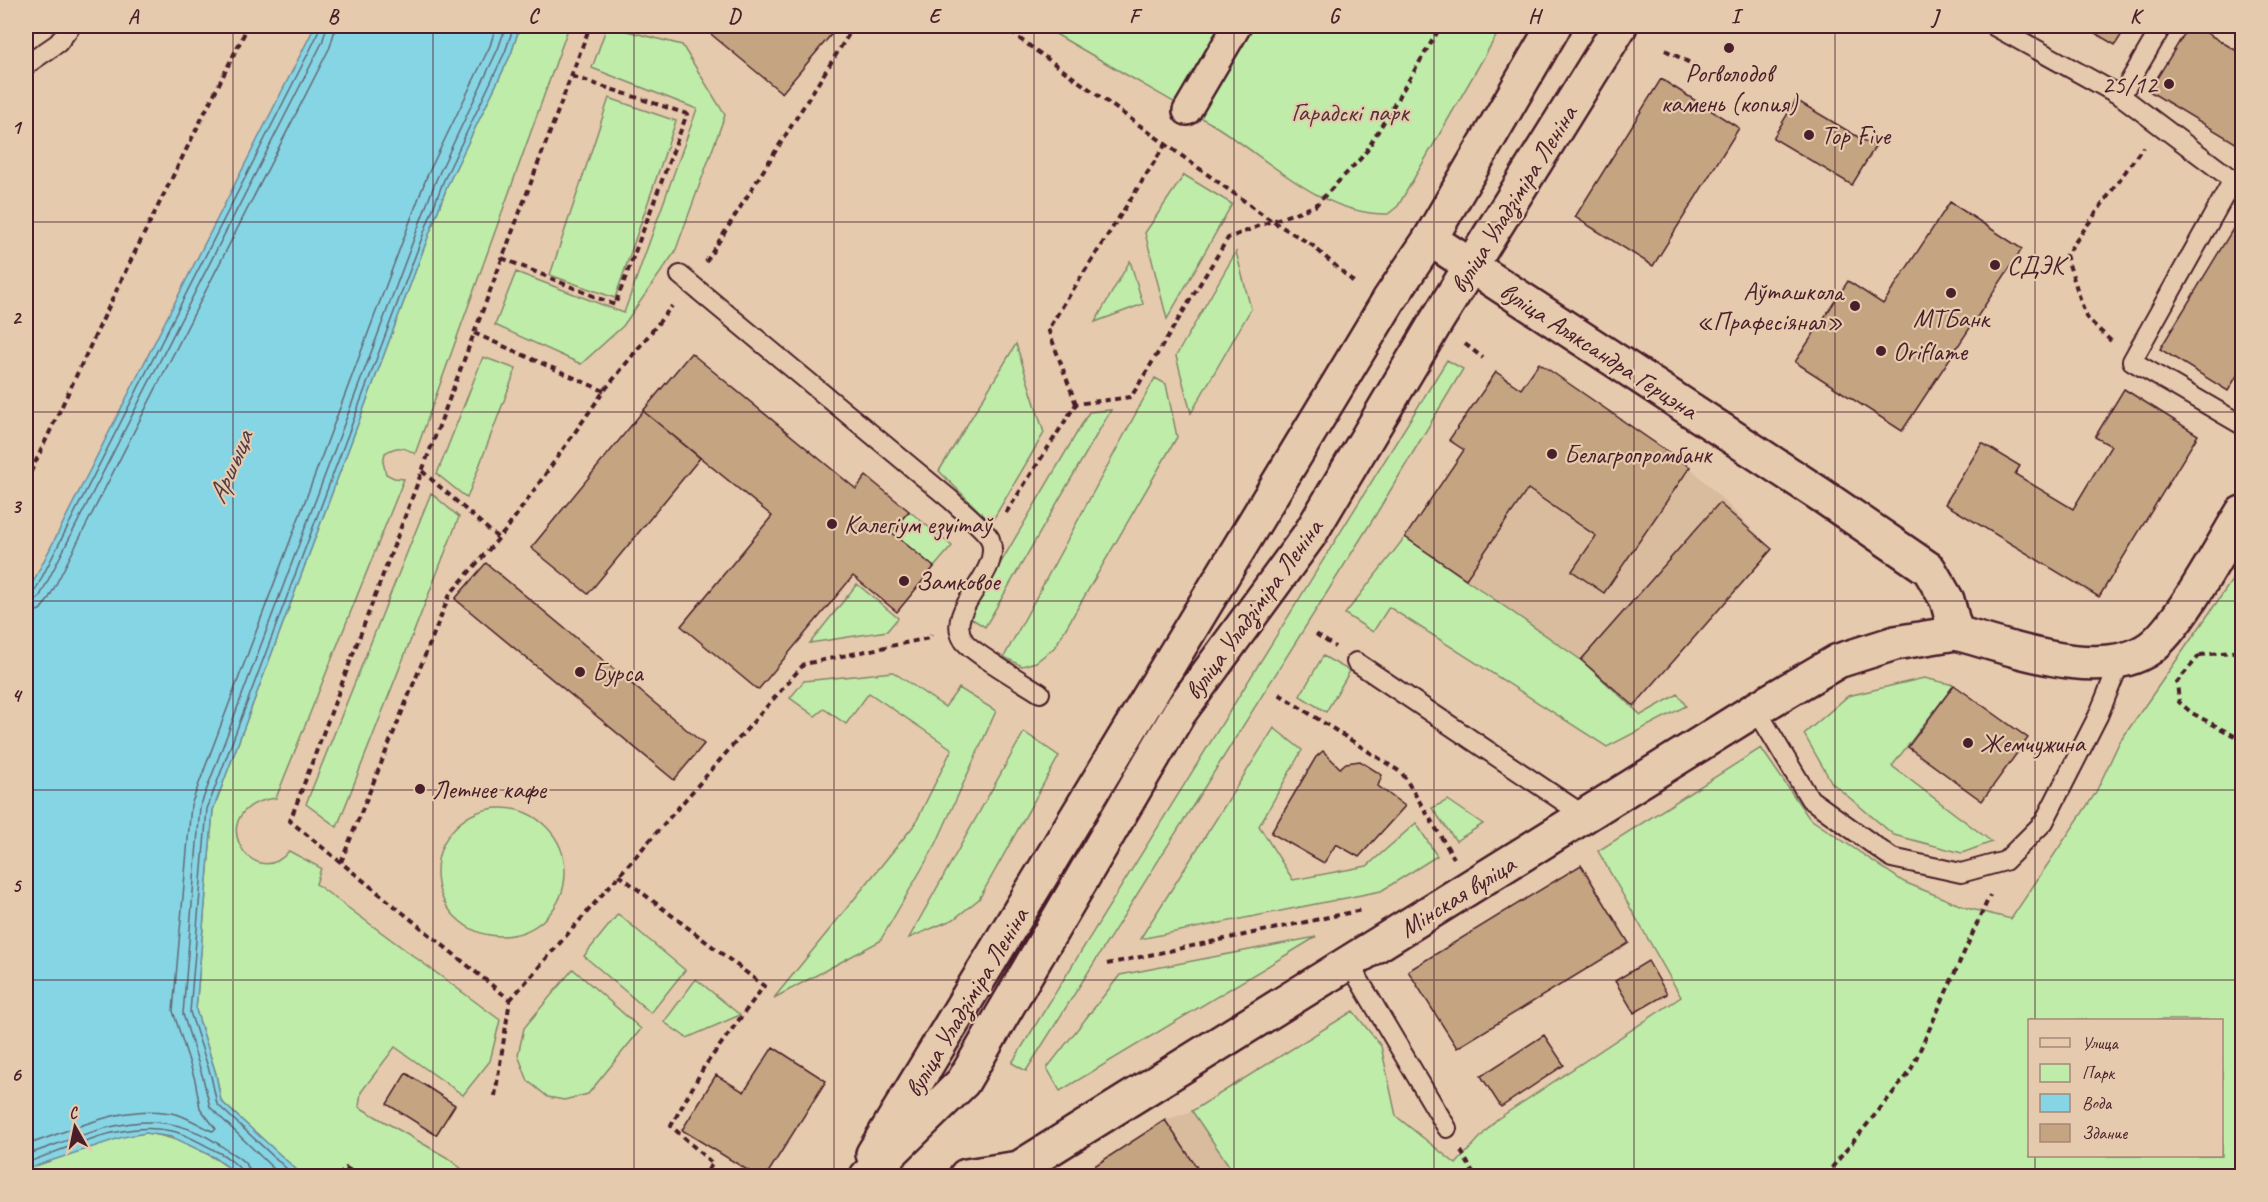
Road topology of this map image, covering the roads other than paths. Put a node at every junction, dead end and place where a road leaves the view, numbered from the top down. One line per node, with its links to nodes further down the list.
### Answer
1 (71, 26): 7 (lane)
2 (1237, 26): 9 (street)
3 (1554, 26): 10 (main road, вуліца Уладзіміра Леніна)
4 (1620, 26): 11 (main road, вуліца Уладзіміра Леніна)
5 (1994, 26): 8 (lane)
6 (2162, 26): 8 (lane)
7 (26, 65)
8 (2121, 96): 13 (lane)
9 (1187, 111)
10 (1430, 239): 11 (main road, вуліца Аляксандра Герцэна); 23 (main road, вуліца Уладзіміра Леніна)
11 (1472, 267): 15 (main road, вуліца Аляксандра Герцэна); 24 (main road, вуліца Уладзіміра Леніна)
12 (685, 279): 18 (lane)
13 (2242, 425)
14 (2242, 513): 17 (main road)
15 (1956, 633): 17 (main road); 19 (main road, Мінская вуліца)
16 (1356, 662): 20 (lane)
17 (2120, 662): 19 (lane)
18 (1040, 693)
19 (1756, 709): 20 (main road, Мінская вуліца)
20 (1585, 816): 21 (main road, Мінская вуліца)
21 (1349, 963): 22 (lane); 25 (main road, Мінская вуліца)
22 (1448, 1128)
23 (860, 1176)
24 (867, 1176)
25 (966, 1176)

